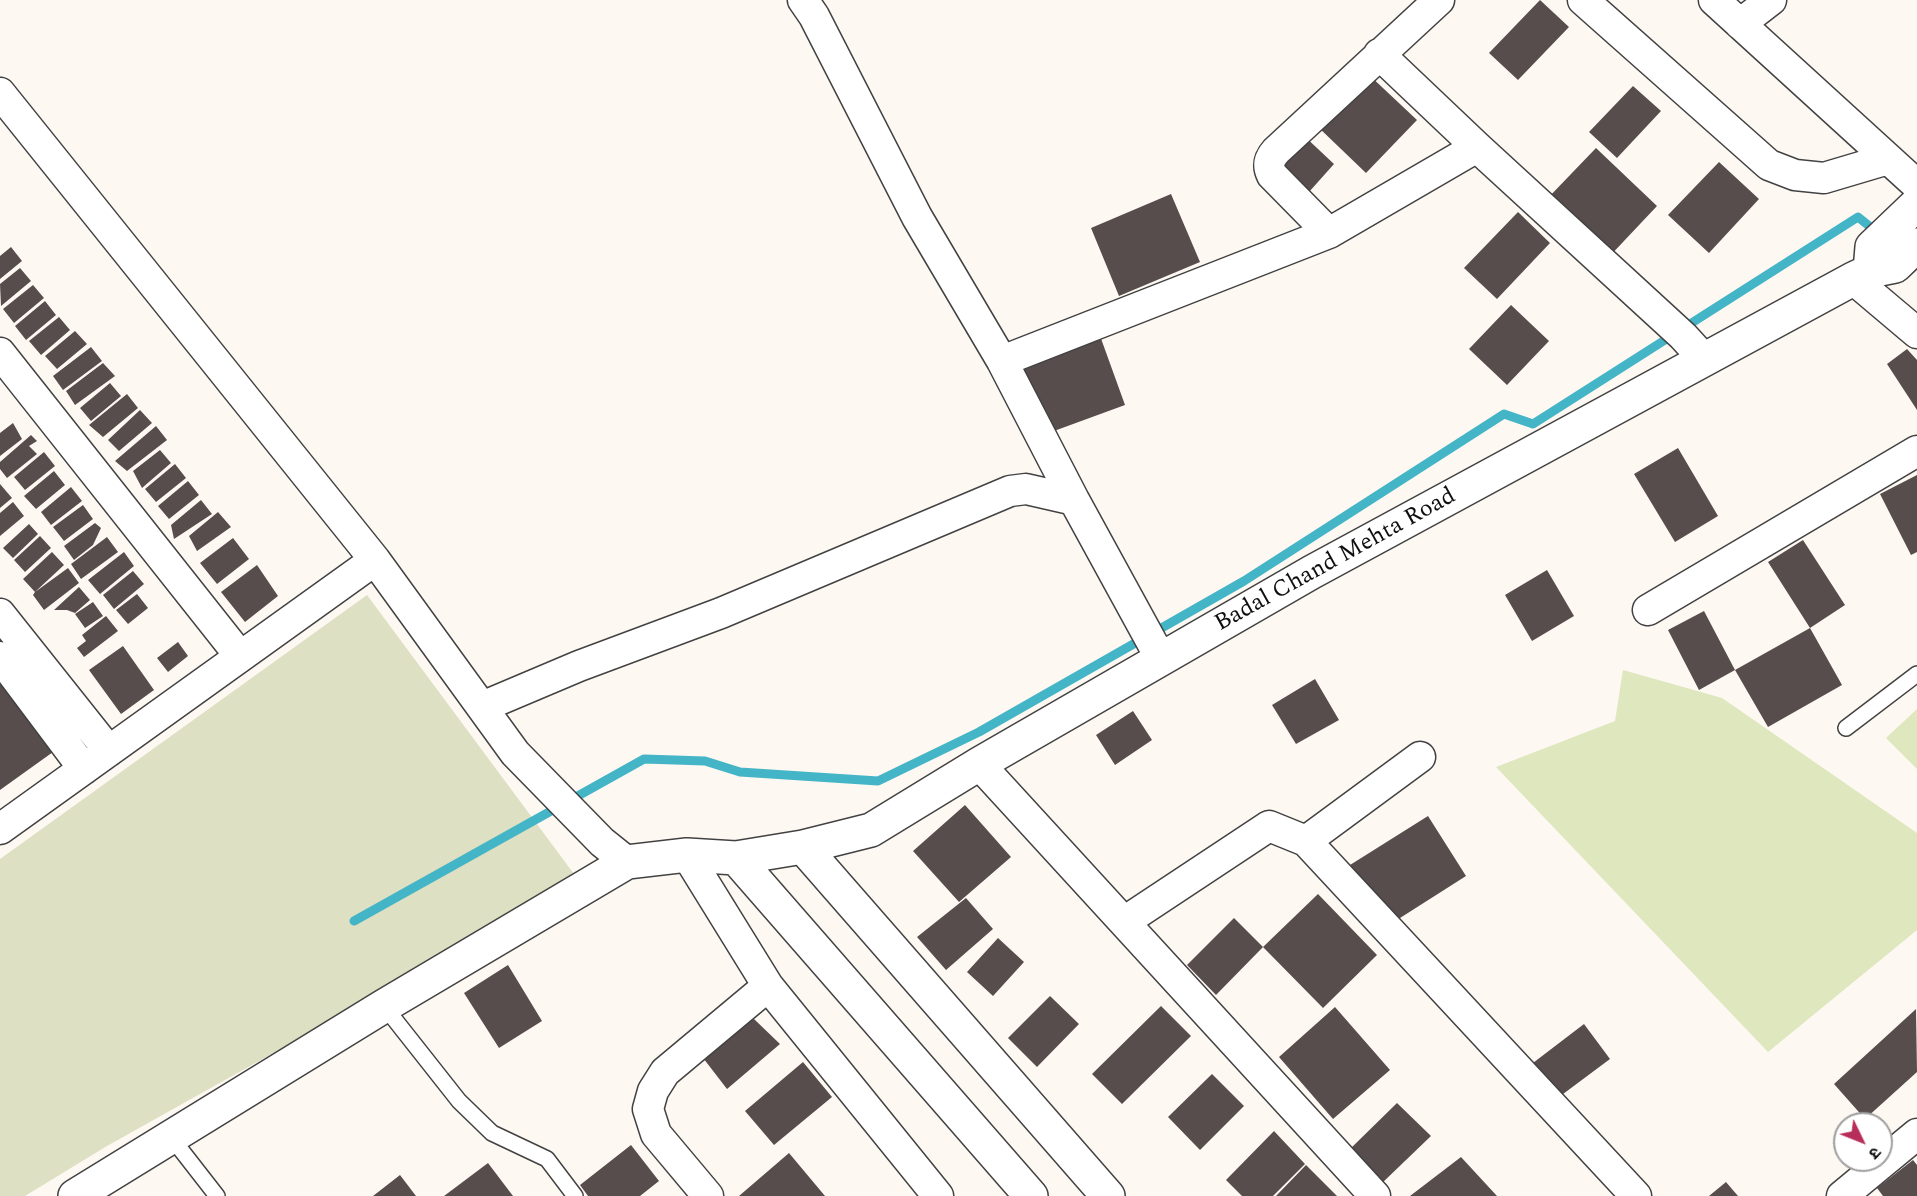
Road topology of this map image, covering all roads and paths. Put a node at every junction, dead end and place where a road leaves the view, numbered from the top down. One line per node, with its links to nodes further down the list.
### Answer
1 (803, 0): 17 (street)
2 (1439, 0): 7 (street)
3 (1582, 0): 10 (street)
4 (1714, 0): 6 (street)
5 (1771, 0): 6 (street)
6 (1740, 24): 10 (street)
7 (1379, 54): 9 (street); 12 (street)
8 (0, 93): 20 (street)
9 (1478, 147): 12 (street); 16 (street)
10 (1888, 159): 11 (street)
11 (1917, 185)
12 (1329, 233): 17 (street)
13 (1890, 247): 14 (street); 16 (street, Badal Chand Mehta Road)
14 (1917, 333)
15 (0, 353): 24 (street)
16 (1705, 360): 23 (street, Badal Chand Mehta Road)
17 (1002, 361): 19 (street)
18 (1917, 451): 21 (street)
19 (1074, 500): 23 (street); 27 (street)
20 (375, 560): 24 (street); 27 (street)
21 (1648, 610)
22 (0, 614): 29 (street)
23 (1150, 640): 31 (street, Badal Chand Mehta Road)
24 (240, 656): 29 (street)
25 (0, 657): 32 (street)
26 (1917, 674): 28 (lane)
27 (482, 707): 38 (street)
28 (1846, 728)
29 (109, 751): 32 (street)
30 (1420, 757): 34 (street)
31 (979, 764): 35 (street, Badal Chand Mehta Road); 39 (street)
32 (84, 769): 33 (street)
33 (0, 829)
34 (1306, 841): 39 (street); 52 (street)
35 (803, 848): 37 (street, Badal Chand Mehta Road); 50 (street)
36 (687, 855): 37 (street, Badal Chand Mehta Road); 38 (street, Badal Chand Mehta Road); 40 (street)
37 (736, 858): 49 (street)
38 (627, 862): 41 (street)
39 (1124, 922): 51 (street)
40 (768, 986): 47 (street); 48 (street)
41 (384, 1006): 43 (street); 46 (lane)
42 (1917, 1134): 53 (street)
43 (171, 1137): 44 (street); 45 (lane)
44 (75, 1196)
45 (217, 1196)
46 (575, 1196)
47 (708, 1196)
48 (938, 1196)
49 (1031, 1196)
50 (1108, 1196)
51 (1376, 1196)
52 (1636, 1196)
53 (1842, 1196)

